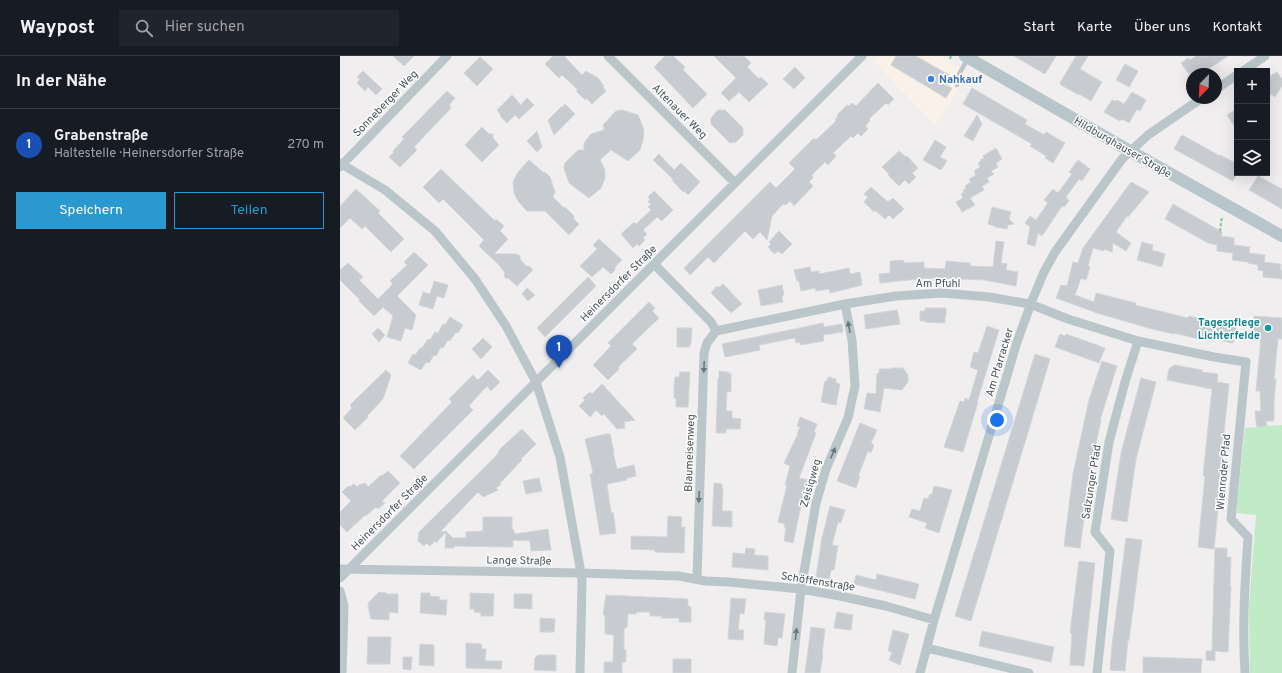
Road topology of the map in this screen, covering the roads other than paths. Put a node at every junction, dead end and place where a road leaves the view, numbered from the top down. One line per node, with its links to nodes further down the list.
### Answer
1 (447, 56): 12 (street, Sonneberger Weg)
2 (608, 56): 13 (street, Altenauer Weg)
3 (862, 56): 13 (street, Heinersdorfer Straße)
4 (1265, 56): 6 (street)
5 (967, 57): 8 (lane); 11 (main road, Hildburghauser Straße)
6 (1247, 68)
7 (1234, 77): 9 (street)
8 (957, 85)
9 (1222, 85)
10 (1193, 104): 11 (street, Am Pfarracker)
11 (1130, 152): 14 (main road, Hildburghauser Straße); 17 (street, Am Pfarracker)
12 (341, 165): 21 (street)
13 (735, 183): 15 (street, Heinersdorfer Straße)
14 (1282, 236)
15 (654, 264): 18 (street); 21 (street, Heinersdorfer Straße)
16 (845, 304): 17 (street, Am Pfuhl); 18 (street, Am Pfuhl); 26 (street, Zeisigweg, one-way to 16)
17 (1030, 304): 19 (street, Am Pfuhl); 28 (street, Am Pfarracker)
18 (716, 331): 25 (street, Blaumeisenweg, one-way to 25)
19 (1138, 341): 20 (street, Am Pfuhl); 35 (street, Salzunger Pfad)
20 (1246, 362): 36 (street, Wienroder Pfad)
21 (536, 382): 22 (street, Heinersdorfer Straße); 23 (street)
22 (344, 569): 23 (street, Lange Straße); 24 (street, Heinersdorfer Straße)
23 (581, 573): 25 (street, Lange Straße); 31 (street)
24 (340, 578)
25 (697, 579): 26 (street, Schöffenstraße)
26 (801, 589): 28 (street, Schöffenstraße); 32 (street, Zeisigweg, one-way to 26)
27 (340, 591): 30 (street)
28 (934, 620): 29 (street, Am Pfarracker)
29 (927, 648): 33 (street, Am Pfarracker); 34 (street)
30 (342, 673)
31 (580, 673)
32 (792, 673)
33 (920, 673)
34 (1029, 673)
35 (1097, 673)
36 (1245, 673)

